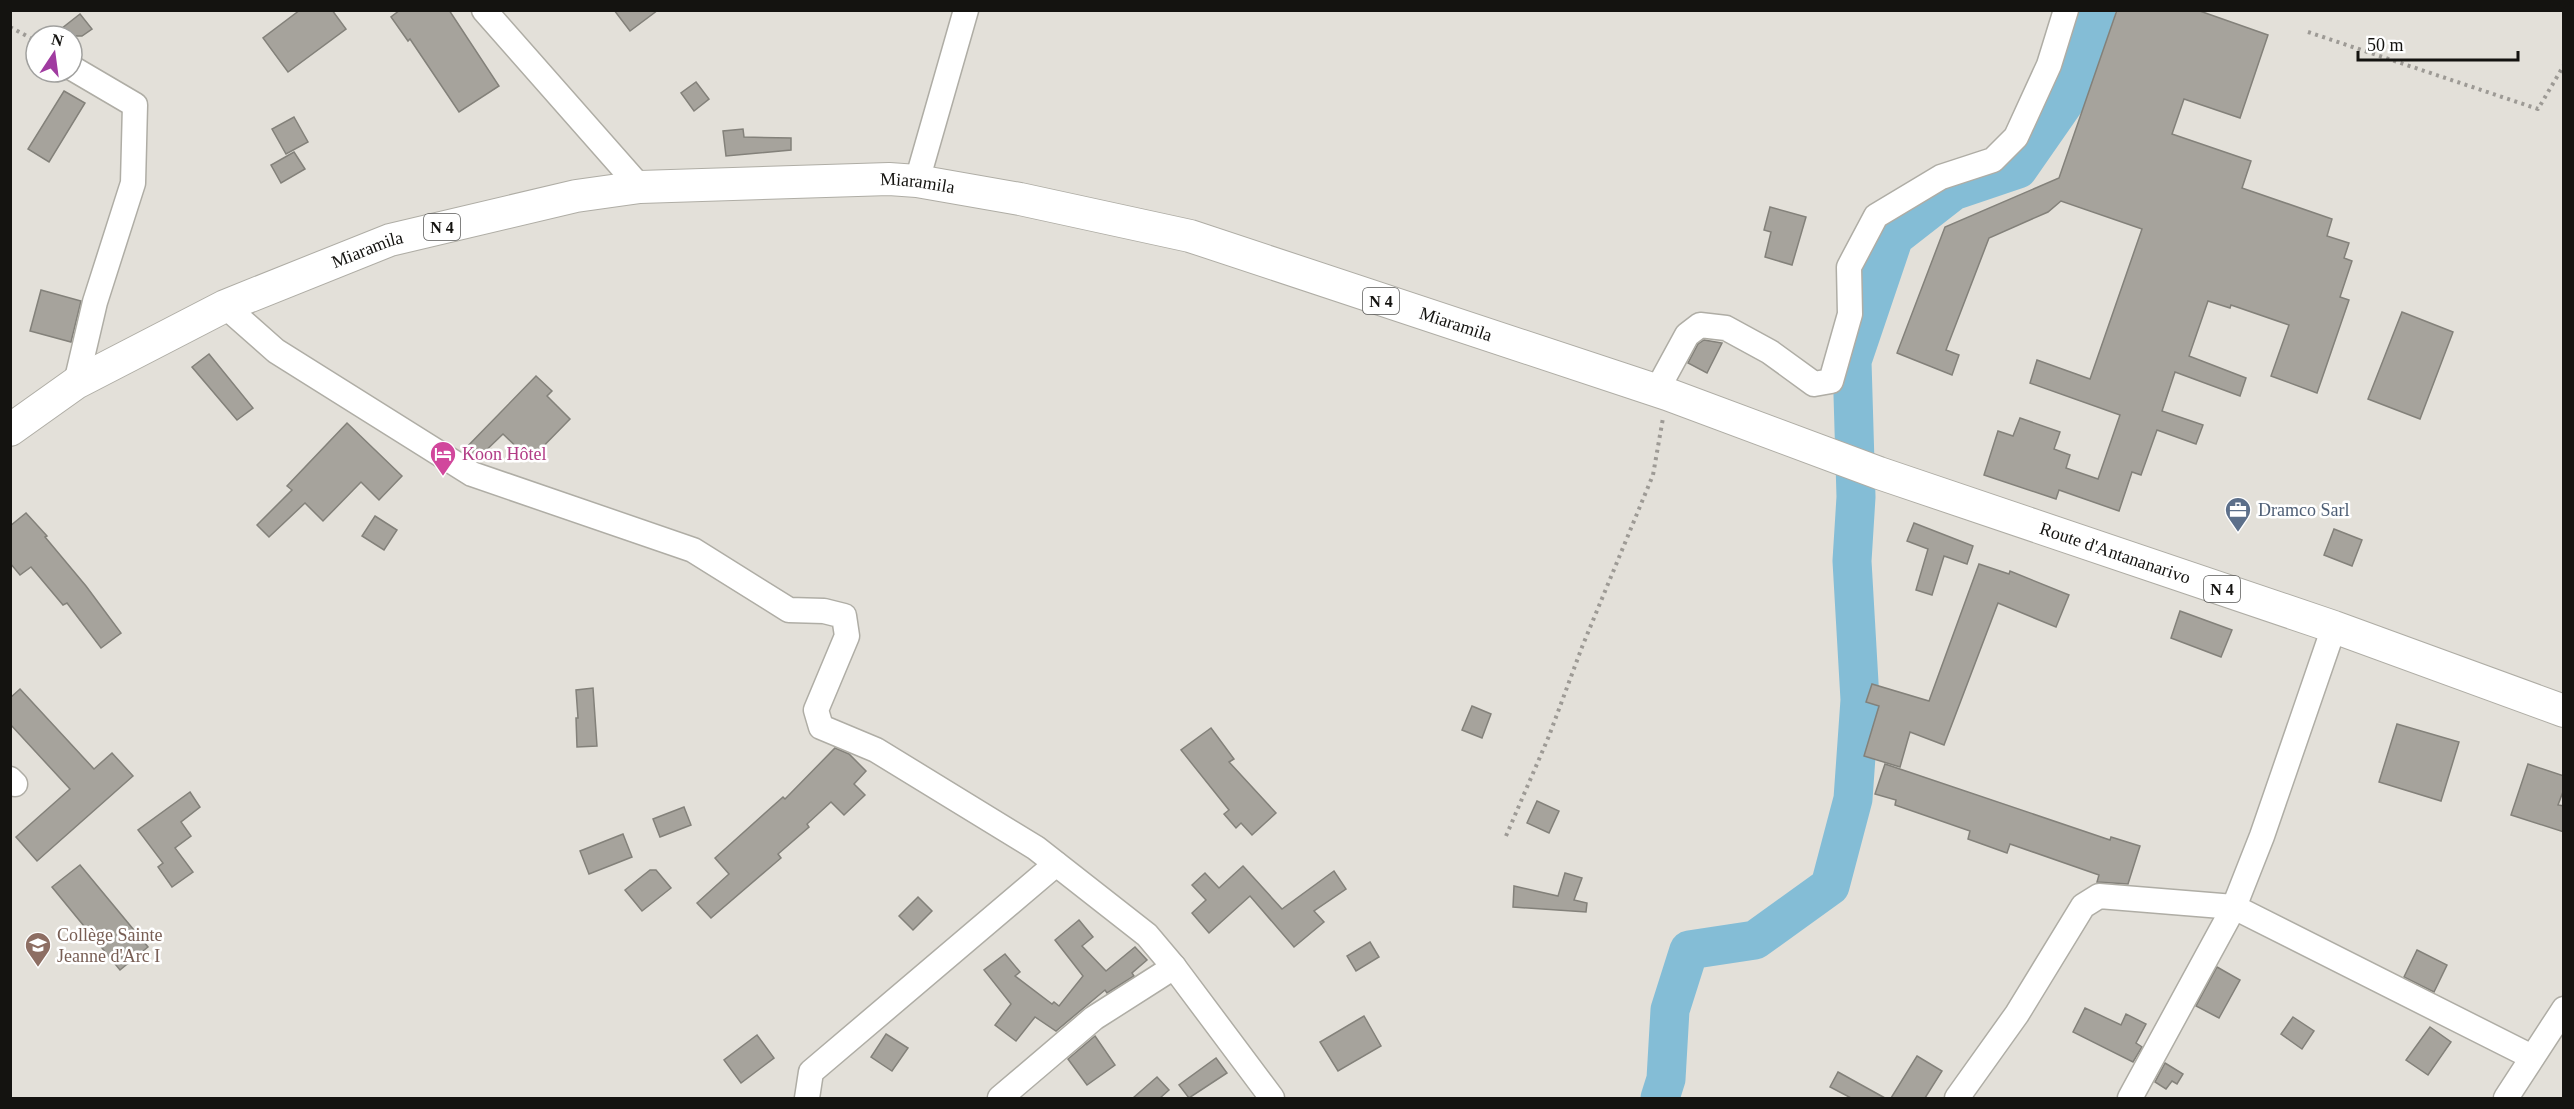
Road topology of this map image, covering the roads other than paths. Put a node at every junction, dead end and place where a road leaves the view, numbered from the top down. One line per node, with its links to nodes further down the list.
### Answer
1 (484, 10): 6 (street)
2 (966, 10): 5 (street)
3 (2066, 10): 9 (street)
4 (84, 75): 8 (street)
5 (917, 181): 6 (main road, Miaramila / N 4); 9 (main road, Miaramila / N 4)
6 (640, 187): 7 (main road, Miaramila / N 4)
7 (225, 306): 8 (main road, Miaramila / N 4); 14 (street)
8 (76, 383): 10 (main road, Miaramila / N 4)
9 (1662, 392): 11 (main road, Miaramila / N 4)
10 (12, 428)
11 (1834, 456): 12 (main road, Route d'Antananarivo / N 4)
12 (2334, 627): 13 (main road, Route d'Antananarivo / N 4); 15 (street)
13 (2564, 711)
14 (1056, 864): 16 (street); 19 (street)
15 (2235, 907): 18 (street); 22 (street); 23 (street)
16 (1174, 967): 20 (street); 21 (street)
17 (2564, 1009): 18 (street)
18 (2532, 1057): 24 (street)
19 (807, 1098)
20 (1000, 1098)
21 (1272, 1098)
22 (1957, 1098)
23 (2130, 1098)
24 (2506, 1098)

